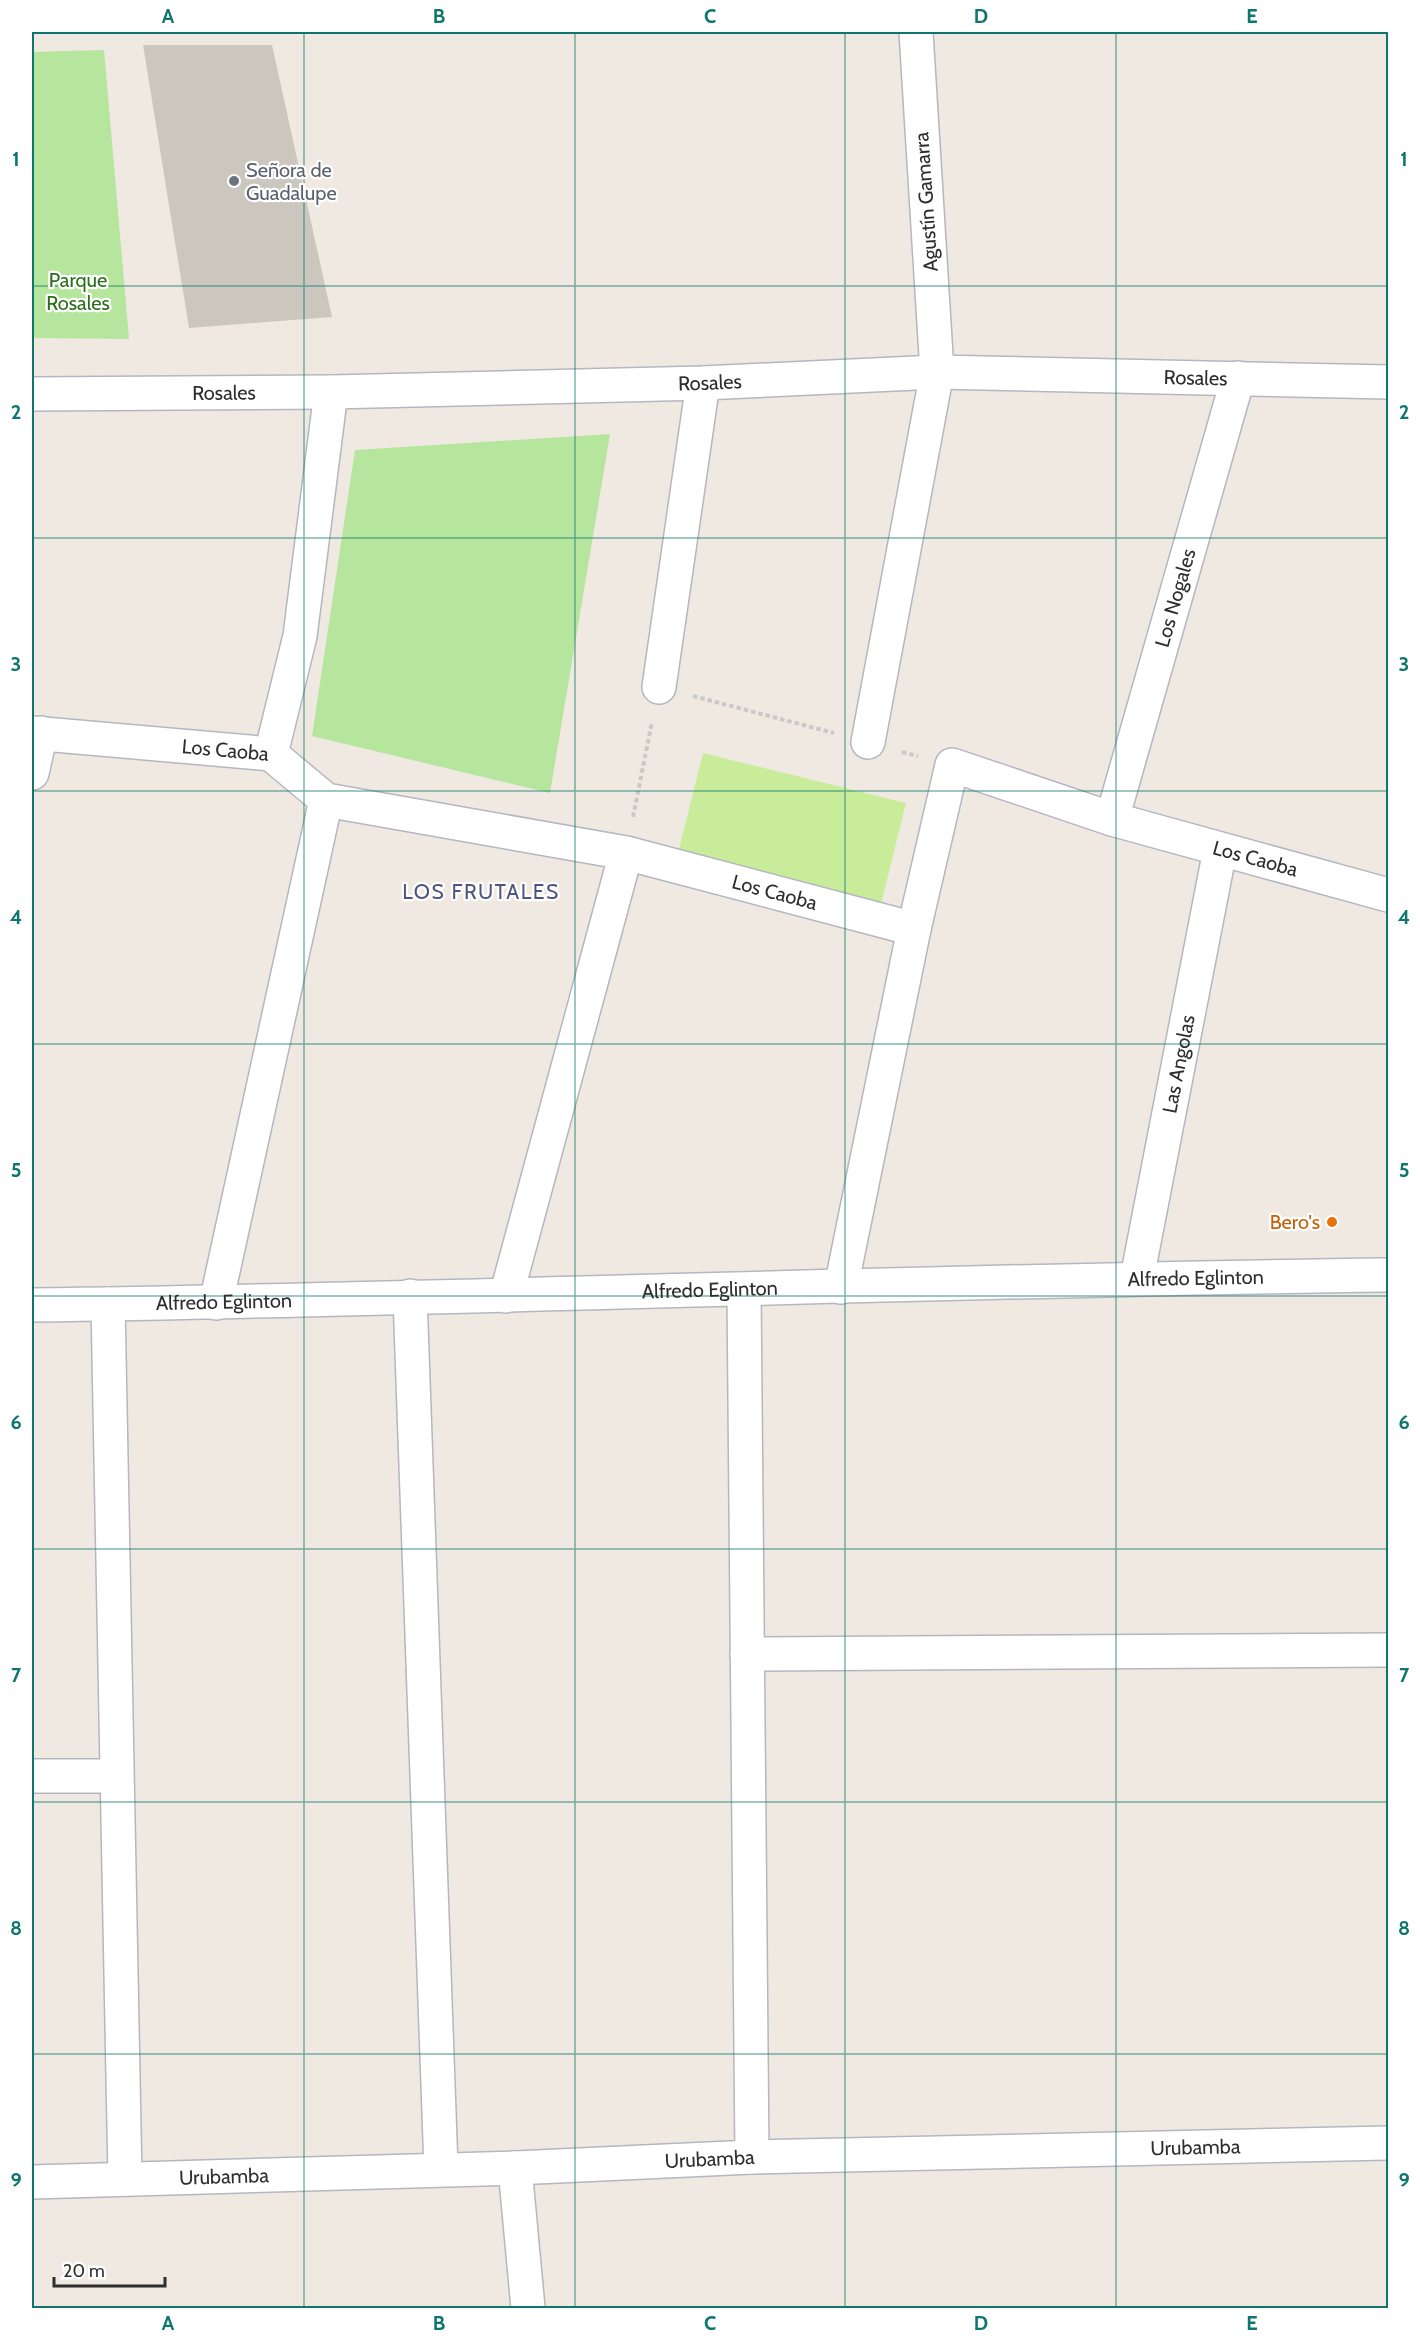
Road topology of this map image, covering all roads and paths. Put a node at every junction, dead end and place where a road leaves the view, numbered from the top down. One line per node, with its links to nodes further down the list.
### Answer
1 (916, 32): 2 (street, Agustín Gamarra)
2 (937, 372): 3 (street, Rosales); 5 (street, Rosales); 10 (street, Agustín Gamarra)
3 (1238, 378): 4 (street, Rosales); 15 (street, Los Nogales)
4 (1389, 382)
5 (703, 383): 6 (street, Rosales); 8 (street)
6 (331, 392): 7 (street, Rosales); 11 (street)
7 (32, 394)
8 (659, 687): 10 (path); 17 (path)
9 (36, 733): 11 (street, Los Caoba); 13 (street)
10 (868, 742): 12 (path)
11 (271, 754): 14 (street, Los Caoba)
12 (952, 765): 15 (street, Los Caoba); 19 (street)
13 (32, 773)
14 (326, 800): 17 (street, Los Caoba); 26 (street)
15 (1112, 819): 16 (street, Los Caoba)
16 (1220, 850): 18 (street, Los Caoba); 21 (street, Las Angolas)
17 (626, 853): 19 (street, Los Caoba); 25 (street)
18 (1389, 896)
19 (914, 929): 22 (street)
20 (1389, 1275): 21 (street, Alfredo Eglinton)
21 (1137, 1278): 22 (street, Alfredo Eglinton)
22 (841, 1287): 23 (street, Alfredo Eglinton)
23 (744, 1290): 25 (street, Alfredo Eglinton); 30 (street)
24 (410, 1296): 25 (street, Alfredo Eglinton); 26 (street, Alfredo Eglinton); 36 (street)
25 (506, 1296)
26 (216, 1303): 27 (street, Alfredo Eglinton)
27 (108, 1304): 28 (street, Alfredo Eglinton); 32 (street)
28 (32, 1305)
29 (1389, 1650): 30 (street)
30 (747, 1654): 34 (street)
31 (32, 1776): 32 (street)
32 (116, 1776): 37 (street)
33 (1389, 2143): 34 (street, Urubamba)
34 (752, 2157): 35 (street, Urubamba)
35 (515, 2168): 36 (street, Urubamba); 39 (street)
36 (441, 2169): 37 (street, Urubamba)
37 (124, 2179): 38 (street, Urubamba)
38 (32, 2182)
39 (528, 2308)

